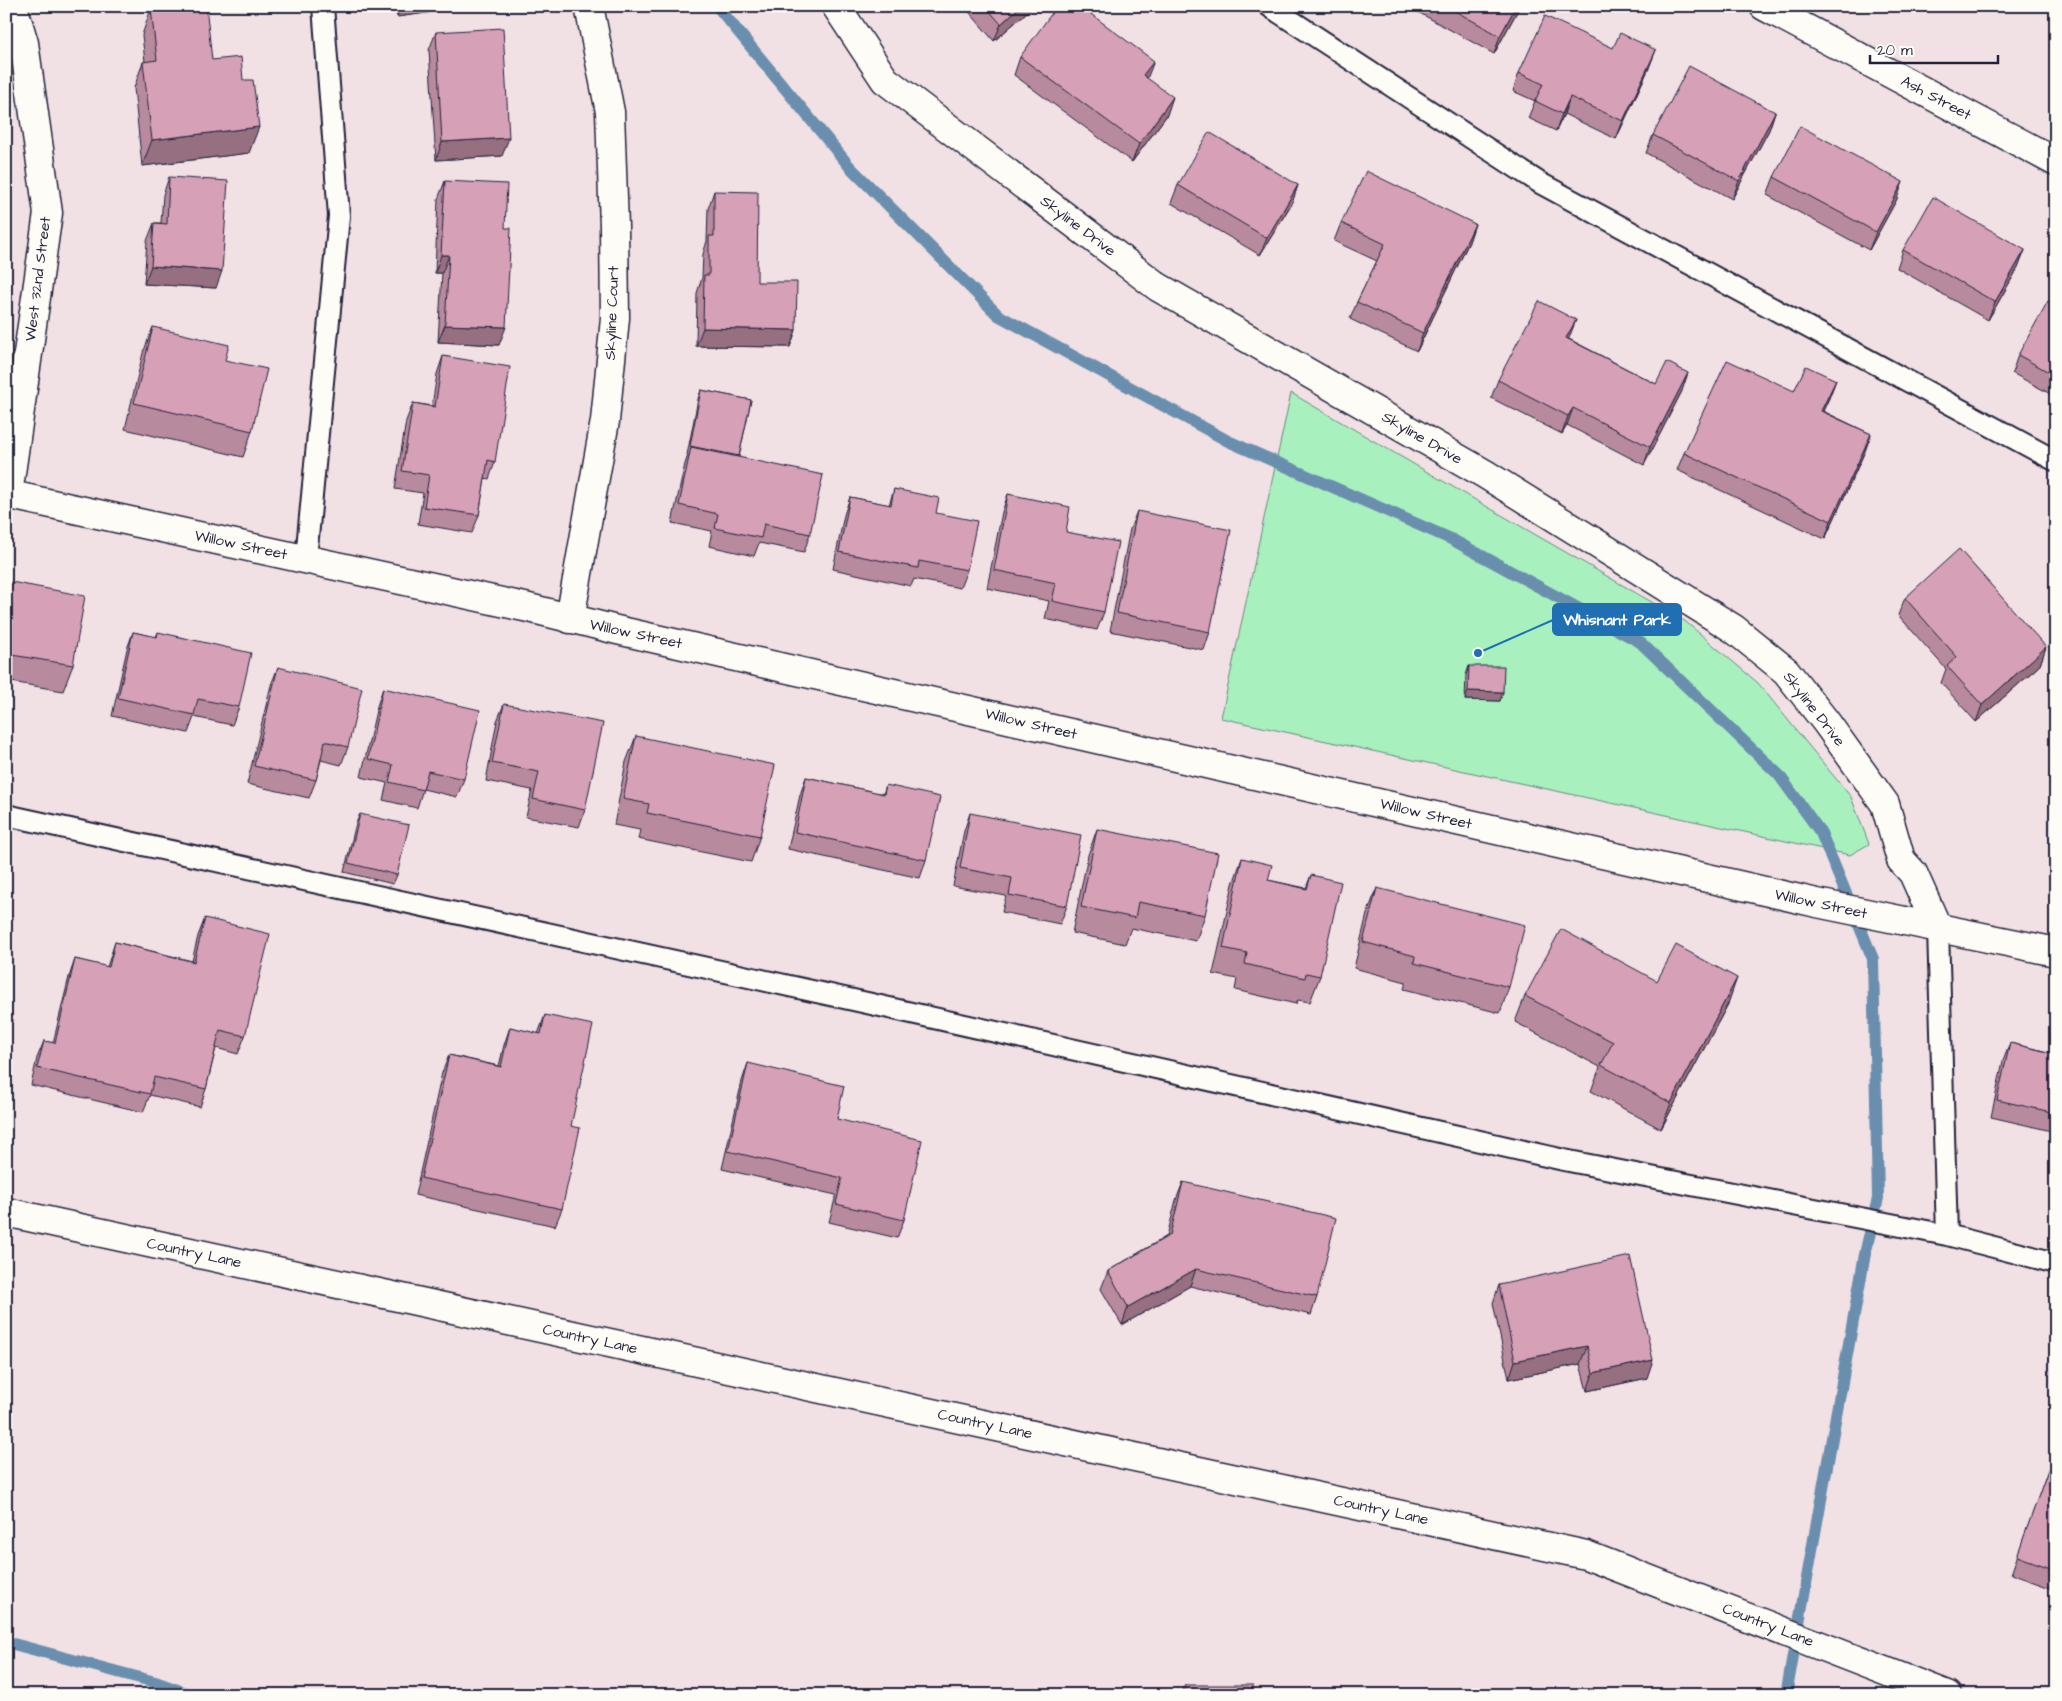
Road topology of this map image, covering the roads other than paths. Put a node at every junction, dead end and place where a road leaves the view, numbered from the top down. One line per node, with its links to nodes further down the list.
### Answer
1 (12, 6): 9 (street, West 32nd Street)
2 (323, 6): 10 (lane)
3 (589, 6): 11 (street, Skyline Court)
4 (836, 6): 13 (street, Skyline Drive)
5 (1269, 6): 8 (lane)
6 (1764, 6): 7 (street, Ash Street)
7 (2056, 162)
8 (2056, 461)
9 (7, 494): 10 (street, Willow Street)
10 (306, 558): 11 (street, Willow Street)
11 (570, 619): 13 (street, Willow Street)
12 (6, 815): 16 (lane)
13 (1938, 929): 14 (street, Willow Street); 16 (lane)
14 (2056, 952)
15 (6, 1212): 18 (street, Country Lane)
16 (1947, 1236): 17 (lane)
17 (2056, 1263)
18 (1947, 1695)

